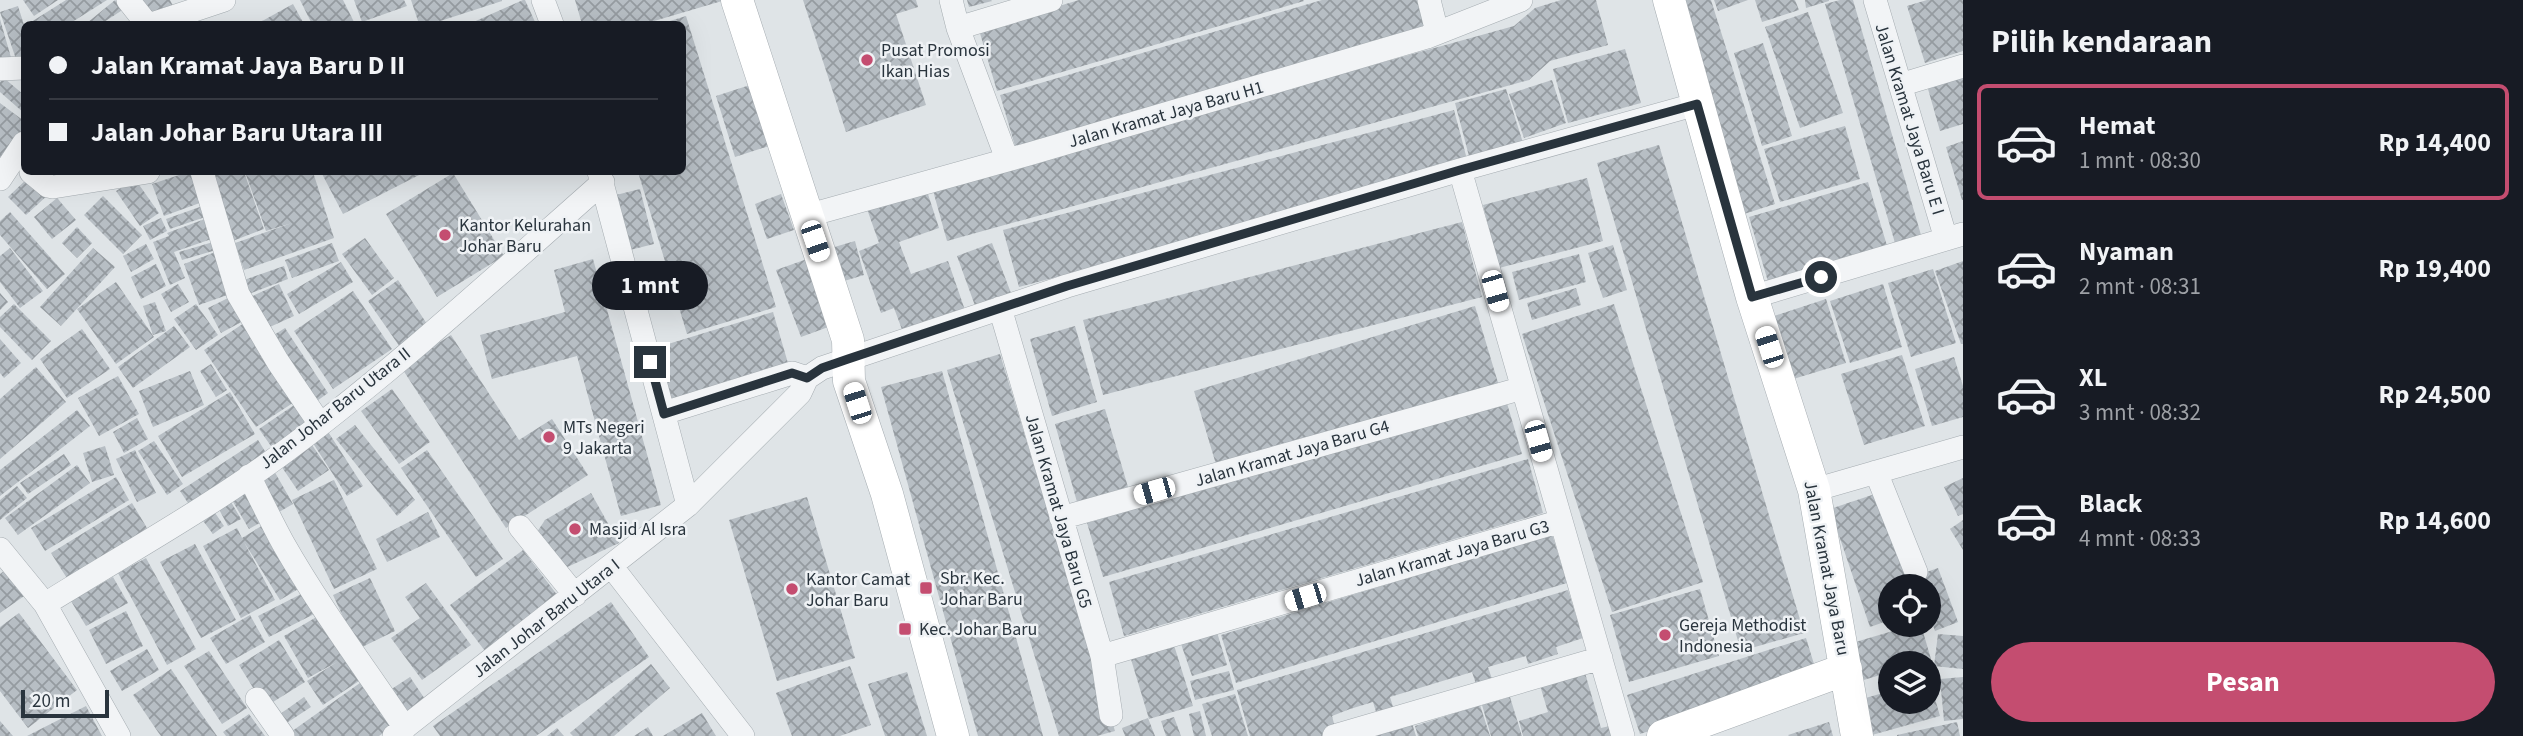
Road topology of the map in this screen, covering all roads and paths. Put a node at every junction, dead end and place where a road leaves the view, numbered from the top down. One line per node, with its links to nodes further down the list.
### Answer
1 (128, 0): 11 (street)
2 (224, 0): 12 (street)
3 (543, 0): 13 (street)
4 (737, 0): 29 (street)
5 (951, 0): 14 (street)
6 (1051, 0): 14 (street)
7 (1429, 0): 15 (street)
8 (1521, 0): 15 (street, Jalan Kramat Jaya Baru H1)
9 (1669, 0): 20 (street, Jalan Kramat Jaya Baru)
10 (1875, 0): 19 (street, Jalan Kramat Jaya Baru E I)
11 (147, 21)
12 (159, 21)
13 (551, 21)
14 (958, 27): 21 (street)
15 (1437, 32): 21 (street, Jalan Kramat Jaya Baru H1)
16 (1963, 66): 19 (street)
17 (21, 68): 18 (street)
18 (0, 69)
19 (1900, 85): 30 (street, Jalan Kramat Jaya Baru E I)
20 (1697, 104): 23 (street); 31 (street, Jalan Kramat Jaya Baru)
21 (1007, 159): 29 (street, Jalan Kramat Jaya Baru H1)
22 (21, 162): 28 (street)
23 (1460, 170): 32 (street); 35 (street)
24 (38, 175): 25 (street)
25 (129, 175)
26 (203, 175): 37 (street)
27 (601, 177): 36 (street); 37 (street, Jalan Johar Baru Utara II)
28 (0, 179)
29 (806, 215): 33 (street)
30 (1955, 236): 31 (street)
31 (1752, 297): 41 (street, Jalan Kramat Jaya Baru)
32 (1000, 308): 33 (street); 43 (street, Jalan Kramat Jaya Baru G5)
33 (848, 359): 34 (street, Jalan Johar Baru Utara I); 60 (street)
34 (807, 378): 36 (street); 42 (street, Jalan Johar Baru Utara I)
35 (1522, 388): 43 (street, Jalan Kramat Jaya Baru G4); 44 (street)
36 (664, 414): 42 (street)
37 (320, 424): 40 (street, Jalan Johar Baru Utara II)
38 (1963, 447): 39 (street)
39 (1876, 472): 41 (street); 48 (street)
40 (249, 475): 50 (street, Jalan Johar Baru Utara II); 56 (street)
41 (1814, 489): 53 (street, Jalan Kramat Jaya Baru)
42 (688, 505): 47 (street, Jalan Johar Baru Utara I)
43 (1061, 518): 51 (street, Jalan Kramat Jaya Baru G5)
44 (1561, 521): 51 (street, Jalan Kramat Jaya Baru G3); 52 (street)
45 (520, 527): 49 (street)
46 (0, 549): 50 (street)
47 (612, 566): 49 (street, Jalan Johar Baru Utara I); 59 (street)
48 (1916, 572)
49 (575, 595): 56 (street, Jalan Johar Baru Utara I)
50 (45, 604): 57 (street)
51 (1102, 656): 55 (street, Jalan Kramat Jaya Baru G5)
52 (1601, 658): 61 (street); 62 (street)
53 (1846, 669): 63 (street); 64 (street, Jalan Kramat Jaya Baru)
54 (257, 699): 58 (street)
55 (1111, 715)
56 (400, 733)
57 (119, 736)
58 (283, 736)
59 (743, 736)
60 (953, 736)
61 (1334, 736)
62 (1623, 736)
63 (1662, 736)
64 (1857, 736)

